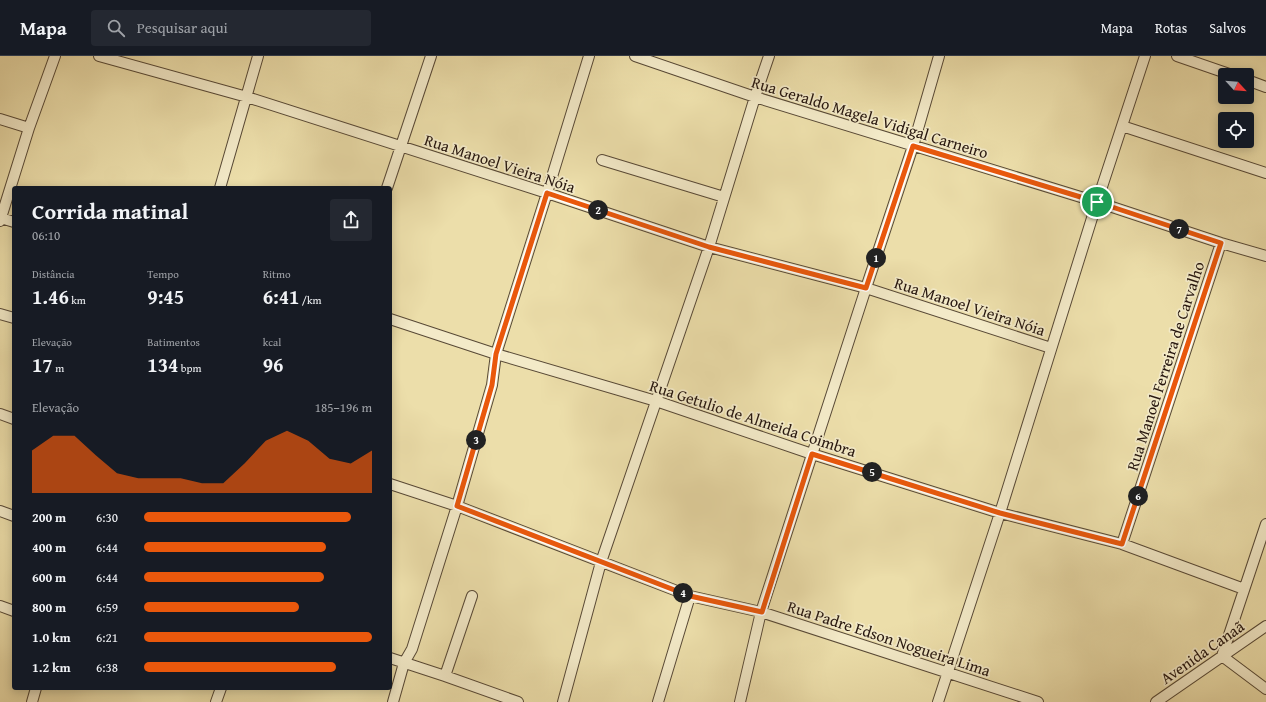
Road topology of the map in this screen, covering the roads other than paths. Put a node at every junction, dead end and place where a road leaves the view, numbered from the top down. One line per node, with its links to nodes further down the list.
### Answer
1 (55, 56): 18 (street)
2 (99, 56): 14 (street, Rua Manoel Vieira Nóia)
3 (258, 56): 14 (street)
4 (430, 56): 20 (street)
5 (589, 56): 25 (street)
6 (635, 56): 15 (street, Rua Geraldo Magela Vidigal Carneiro)
7 (769, 56): 15 (street)
8 (940, 56): 19 (street)
9 (1145, 56): 17 (street)
10 (1177, 56): 11 (street)
11 (1218, 70)
12 (1254, 82): 13 (street)
13 (1266, 86)
14 (247, 97): 20 (street, Rua Manoel Vieira Nóia); 23 (street)
15 (755, 97): 19 (street, Rua Geraldo Magela Vidigal Carneiro); 26 (street)
16 (0, 119): 18 (street)
17 (1122, 126): 22 (street); 27 (street)
18 (29, 128): 28 (street)
19 (913, 146): 27 (street, Rua Geraldo Magela Vidigal Carneiro); 33 (street)
20 (400, 147): 24 (street); 25 (street, Rua Manoel Vieira Nóia)
21 (602, 160): 26 (street)
22 (1266, 173)
23 (221, 186)
24 (388, 186)
25 (547, 193): 31 (street, Rua Manoel Vieira Nóia); 38 (street)
26 (724, 197): 31 (street)
27 (1097, 202): 30 (street, Rua Geraldo Magela Vidigal Carneiro); 37 (street)
28 (0, 219): 29 (street)
29 (12, 222)
30 (1221, 243): 32 (street, Rua Geraldo Magela Vidigal Carneiro); 49 (street, Rua Manoel Ferreira de Carvalho)
31 (709, 247): 33 (street, Rua Manoel Vieira Nóia); 39 (street)
32 (1266, 256)
33 (866, 288): 37 (street, Rua Manoel Vieira Nóia); 42 (street)
34 (0, 314): 35 (street)
35 (12, 317)
36 (392, 320): 38 (street, Rua Getulio de Almeida Coimbra)
37 (1051, 348): 46 (street)
38 (496, 354): 39 (street, Rua Getulio de Almeida Coimbra); 44 (street)
39 (656, 401): 42 (street, Rua Getulio de Almeida Coimbra); 50 (street)
40 (0, 414): 41 (street)
41 (12, 418)
42 (812, 454): 46 (street, Rua Getulio de Almeida Coimbra); 56 (street)
43 (392, 485): 44 (street, Rua Padre Edson Nogueira Lima)
44 (457, 506): 50 (street, Rua Padre Edson Nogueira Lima); 60 (street)
45 (0, 511): 47 (street)
46 (1000, 513): 49 (street, Rua Getulio de Almeida Coimbra); 61 (street)
47 (12, 515)
48 (1266, 524): 51 (street)
49 (1122, 544): 51 (street, Rua Getulio de Almeida Coimbra)
50 (601, 562): 53 (street, Rua Padre Edson Nogueira Lima); 70 (street)
51 (1244, 589): 58 (street)
52 (472, 596): 62 (street)
53 (690, 596): 56 (street, Rua Padre Edson Nogueira Lima); 71 (street)
54 (0, 606): 55 (street)
55 (12, 610)
56 (762, 612): 61 (street, Rua Padre Edson Nogueira Lima); 72 (street)
57 (1266, 626): 58 (street, Avenida Canaã)
58 (1222, 656): 63 (street); 75 (street, Avenida Canaã)
59 (392, 659): 60 (street)
60 (404, 664): 62 (street); 68 (street)
61 (947, 672): 73 (street); 74 (street, Rua Padre Edson Nogueira Lima)
62 (445, 676): 69 (street)
63 (1266, 689)
64 (35, 690): 66 (street)
65 (220, 690): 67 (street)
66 (32, 702)
67 (216, 702)
68 (393, 702)
69 (518, 702)
70 (563, 702)
71 (658, 702)
72 (740, 702)
73 (938, 702)
74 (1038, 702)
75 (1156, 702)

